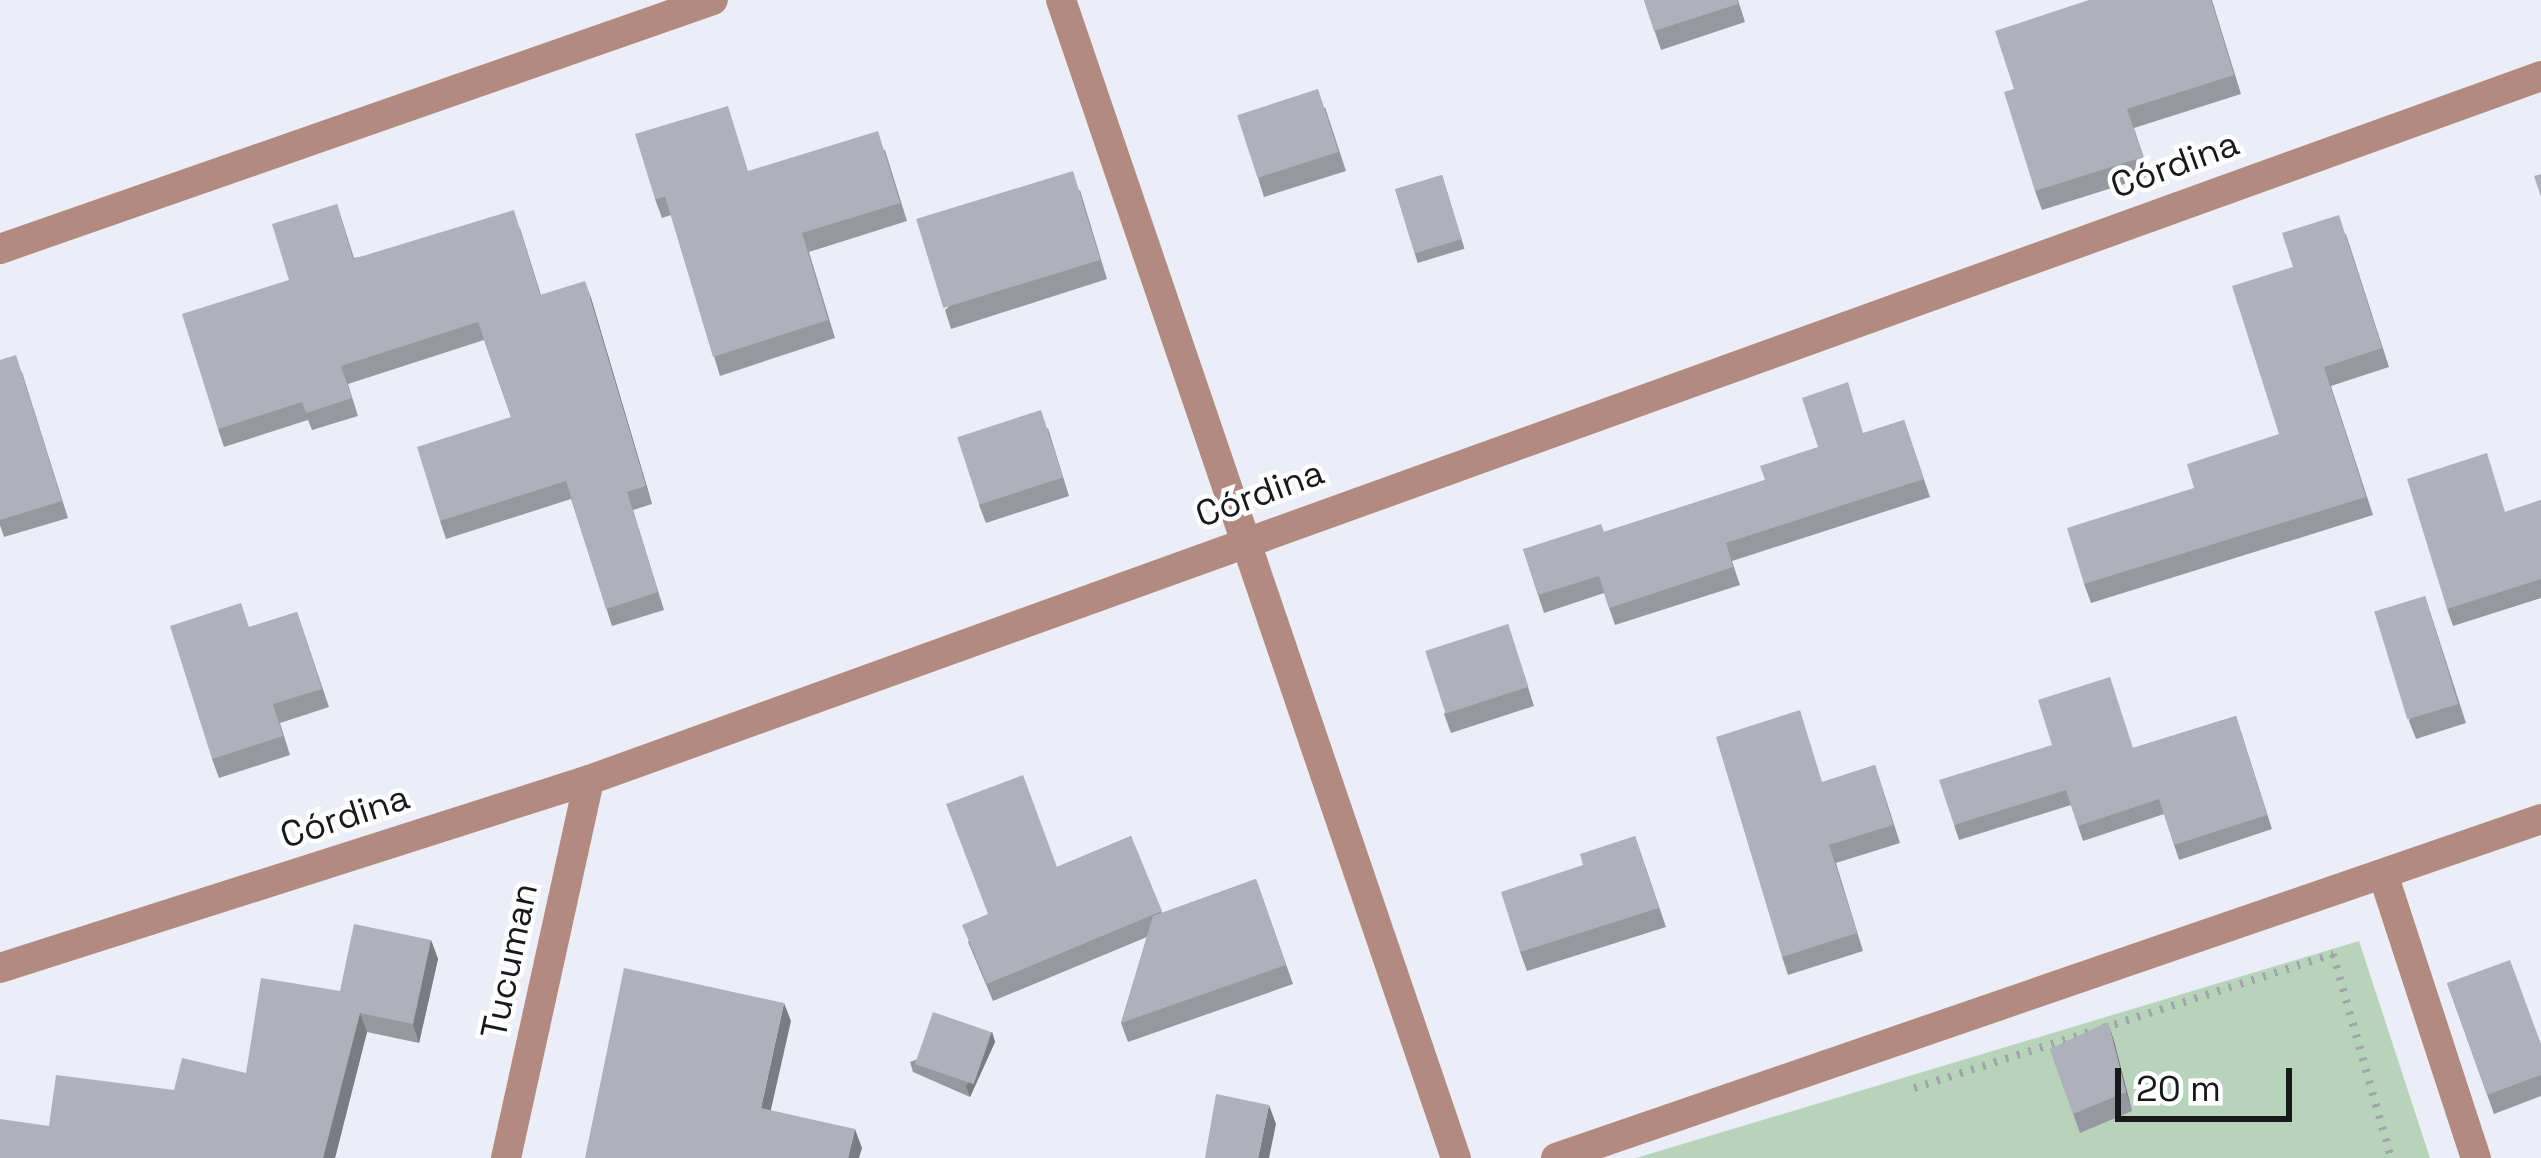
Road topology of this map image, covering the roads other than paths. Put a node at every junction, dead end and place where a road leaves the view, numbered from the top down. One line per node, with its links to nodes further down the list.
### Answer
1 (713, 0): 4 (street)
2 (1061, 0): 5 (street)
3 (2541, 76): 5 (street, Córdina)
4 (0, 249)
5 (1250, 539): 6 (street, Córdina); 11 (street)
6 (589, 780): 9 (street, Córdina); 10 (street, Tucuman)
7 (2541, 819): 8 (street)
8 (2384, 877): 12 (street); 13 (street)
9 (0, 968)
10 (506, 1158)
11 (1456, 1158)
12 (1556, 1158)
13 (2476, 1158)

